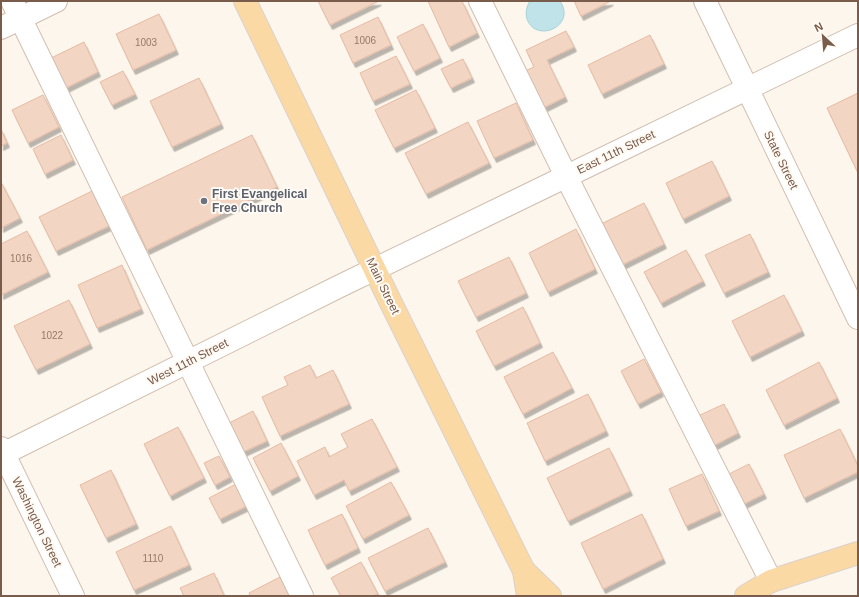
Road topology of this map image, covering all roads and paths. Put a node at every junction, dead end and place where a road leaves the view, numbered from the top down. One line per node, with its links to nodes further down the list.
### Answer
1 (56, 1): 5 (street)
2 (244, 1): 10 (main road, Main Street)
3 (480, 1): 9 (street)
4 (705, 1): 8 (street, State Street)
5 (17, 10): 6 (street); 12 (street)
6 (1, 28)
7 (858, 35): 8 (street, East 11th Street)
8 (747, 89): 9 (street, East 11th Street); 11 (street, State Street)
9 (566, 176): 10 (street, East 11th Street); 16 (street)
10 (375, 269): 12 (street, West 11th Street); 15 (main road, Main Street)
11 (858, 318)
12 (188, 362): 13 (street, West 11th Street); 18 (street)
13 (2, 452): 17 (street, Washington Street)
14 (858, 553): 16 (main road)
15 (524, 571): 19 (main road, Main Street); 20 (main road, Main Street)
16 (771, 581): 21 (main road)
17 (73, 596)
18 (302, 596)
19 (528, 596)
20 (550, 596)
21 (746, 596)

